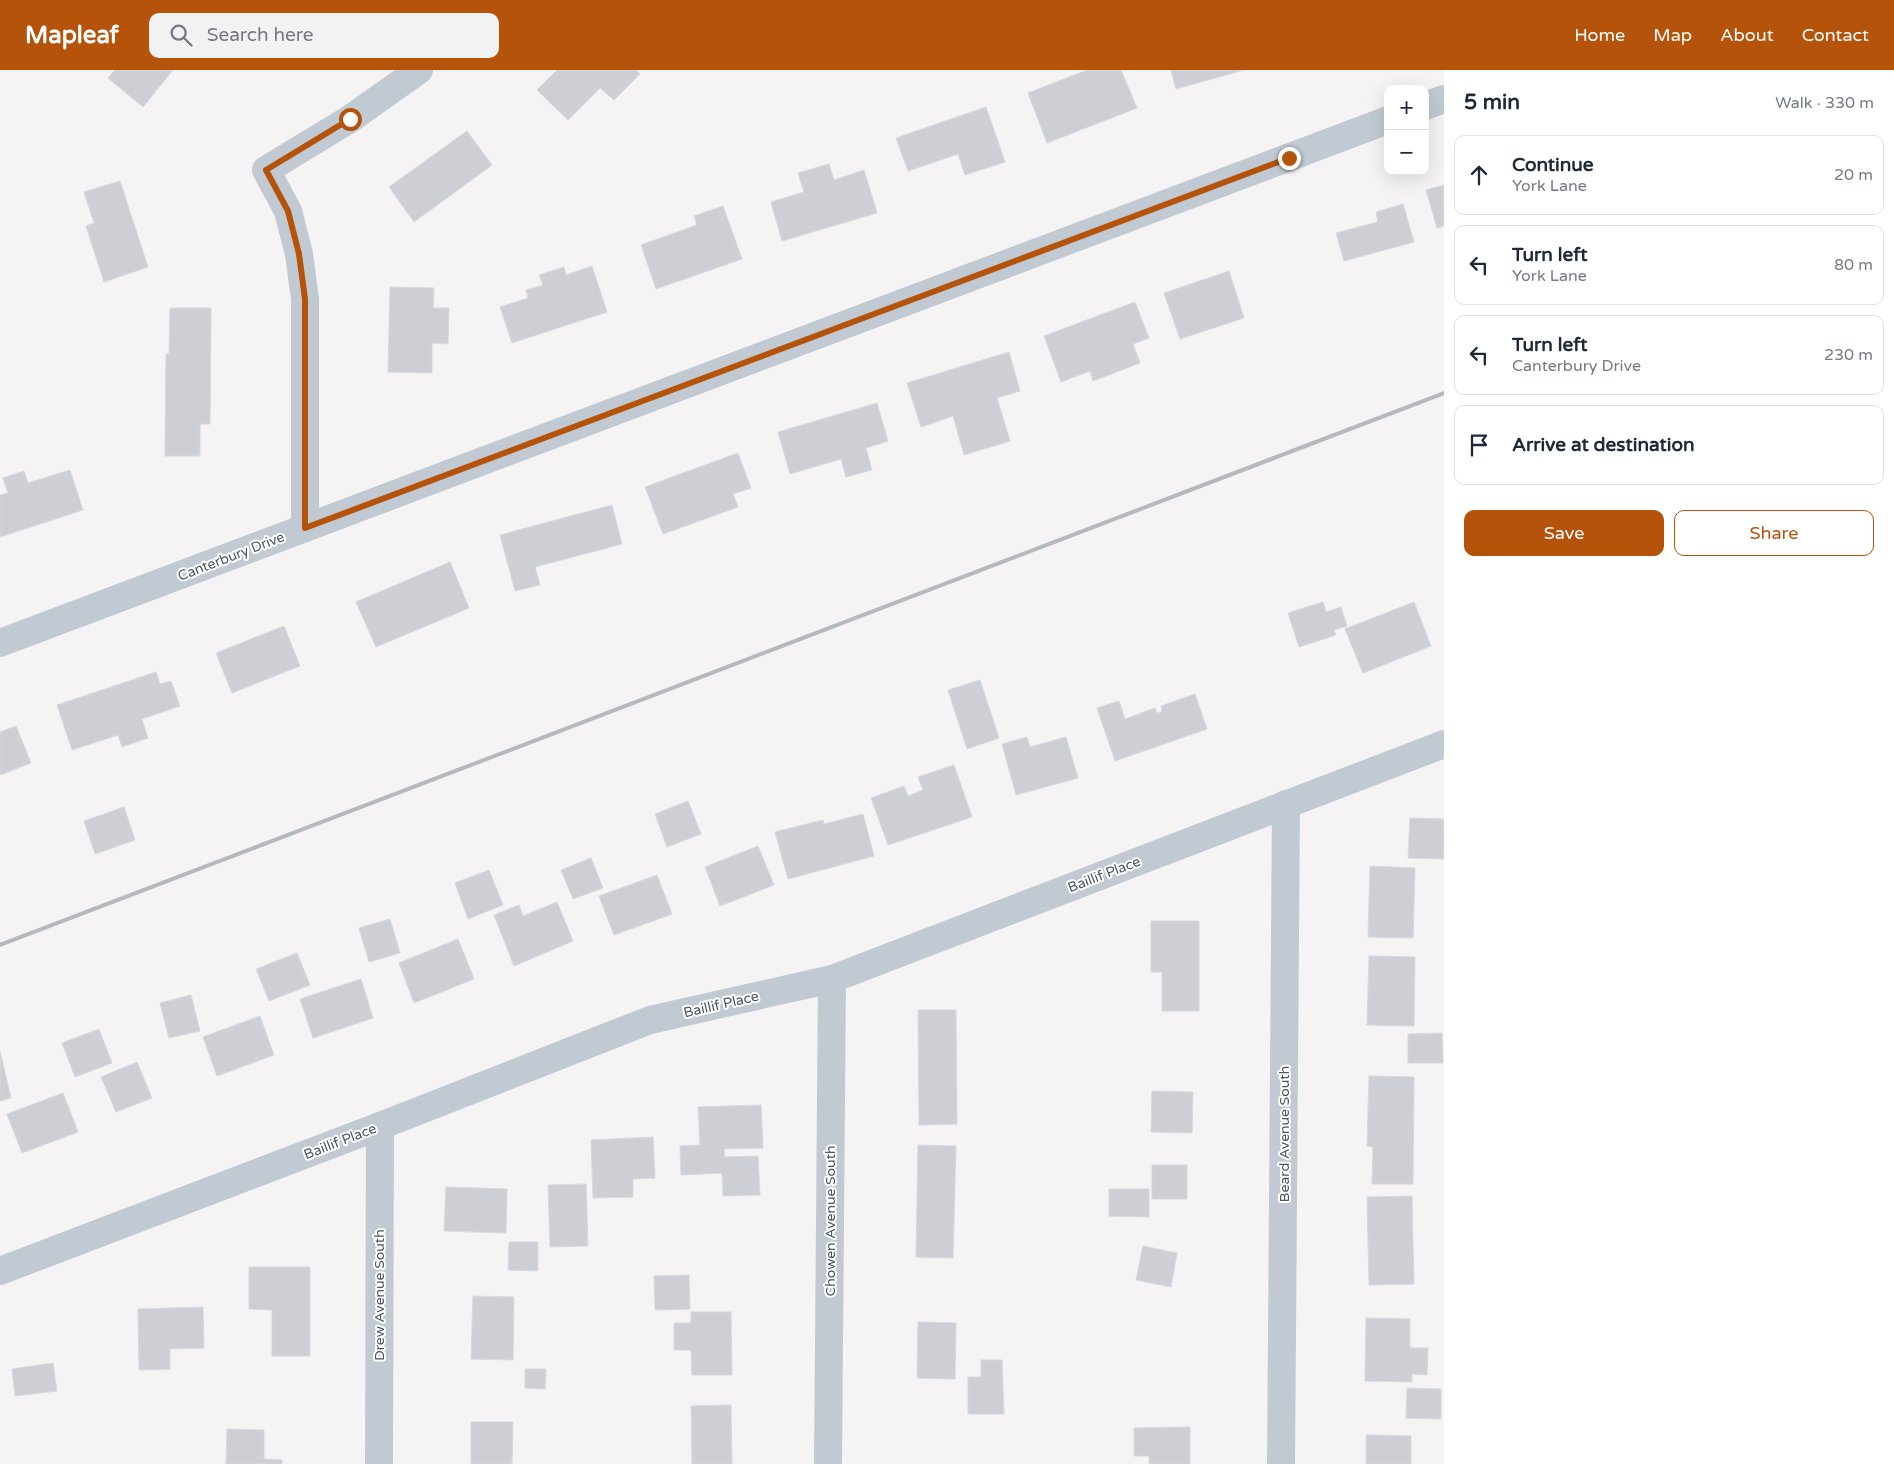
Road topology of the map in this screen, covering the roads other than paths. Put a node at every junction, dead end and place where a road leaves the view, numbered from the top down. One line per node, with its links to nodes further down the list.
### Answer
1 (419, 70): 5 (street)
2 (1444, 99): 3 (street)
3 (1429, 105)
4 (1384, 122): 5 (street, Canterbury Drive)
5 (305, 528): 6 (street, Canterbury Drive)
6 (0, 643)
7 (1444, 744): 8 (street, Baillif Place)
8 (1286, 804): 9 (street, Baillif Place); 14 (street, Beard Avenue South)
9 (832, 979): 10 (street, Baillif Place); 13 (street, Chowen Avenue South)
10 (380, 1126): 11 (street, Baillif Place); 12 (street, Drew Avenue South)
11 (0, 1271)
12 (379, 1464)
13 (828, 1464)
14 (1281, 1464)

